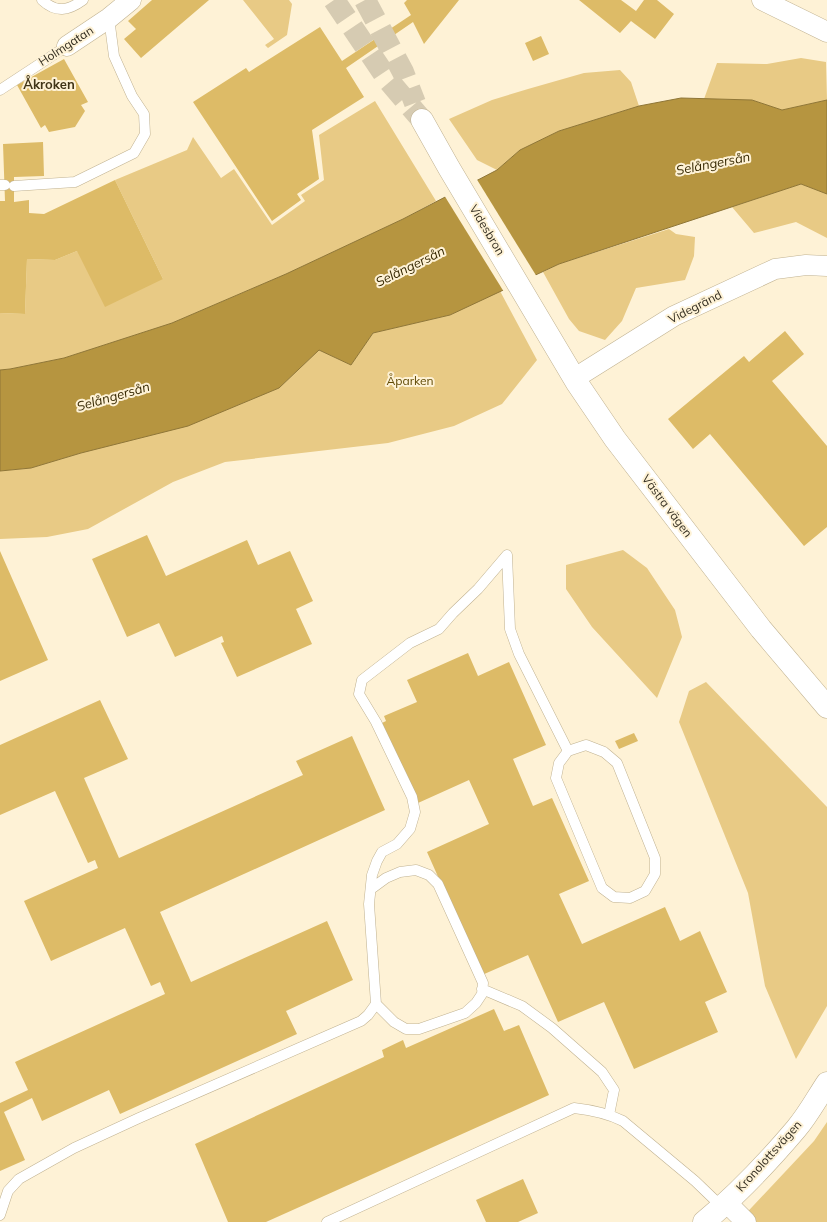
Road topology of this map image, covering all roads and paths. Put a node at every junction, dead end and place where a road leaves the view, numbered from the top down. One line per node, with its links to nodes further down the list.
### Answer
1 (42, 0): 2 (lane)
2 (83, 0)
3 (131, 0): 5 (street, Holmgatan)
4 (762, 0): 6 (street)
5 (109, 18): 7 (street, Holmgatan); 10 (lane)
6 (827, 32)
7 (67, 46): 8 (lane, Holmgatan)
8 (0, 90)
9 (422, 120): 12 (street, Videsbron)
10 (6, 185)
11 (827, 266): 13 (street, Videgränd)
12 (525, 293): 13 (street, Västra vägen)
13 (575, 378): 14 (street, Västra vägen)
14 (827, 707)
15 (568, 751): 15 (lane); 16 (lane)
16 (371, 889): 17 (lane); 18 (lane)
17 (482, 989): 18 (lane); 20 (lane)
18 (376, 1004): 22 (lane)
19 (827, 1083): 21 (street, Kronolottsvägen)
20 (609, 1115): 21 (lane); 23 (lane)
21 (724, 1205): 24 (street, Kronolottsvägen); 25 (street)
22 (0, 1215)
23 (327, 1222)
24 (704, 1222)
25 (746, 1222)

